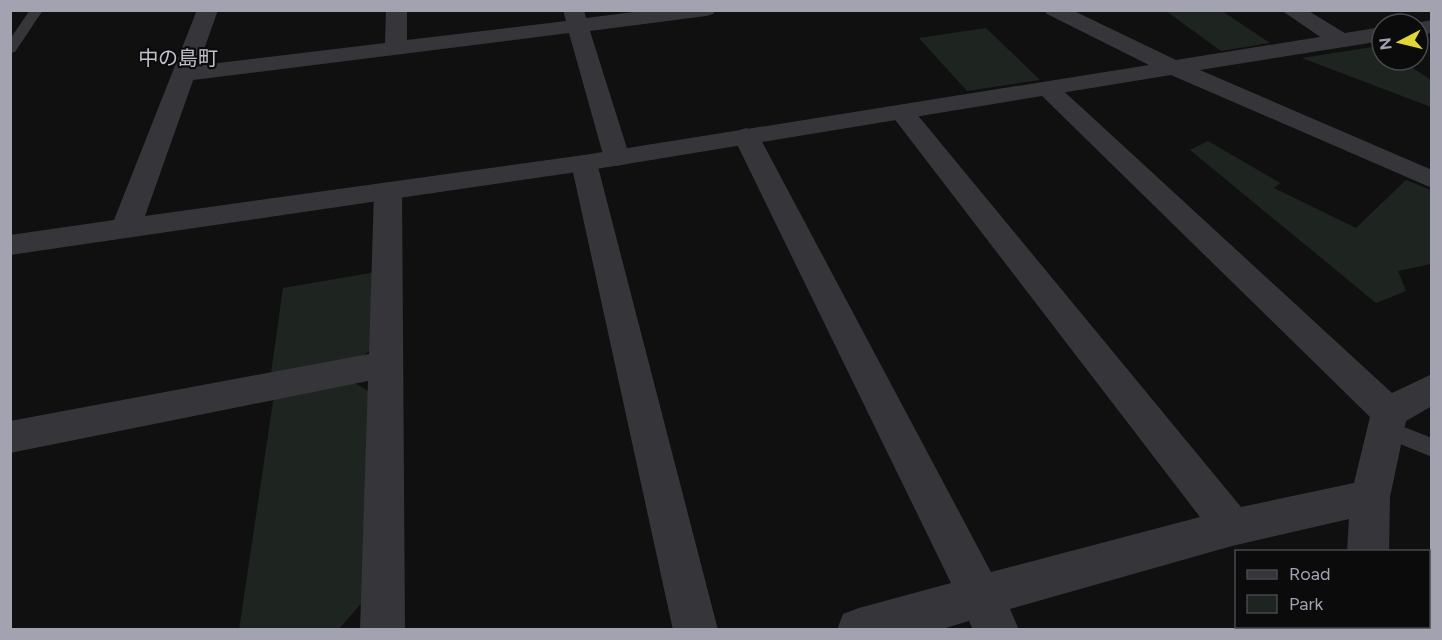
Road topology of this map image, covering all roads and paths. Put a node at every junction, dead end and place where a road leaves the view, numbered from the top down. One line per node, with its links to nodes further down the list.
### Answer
1 (37, 10): 11 (lane)
2 (208, 10): 13 (street)
3 (397, 10): 10 (street)
4 (706, 10): 7 (street)
5 (1054, 10): 12 (street)
6 (1291, 10): 9 (street)
7 (575, 18): 10 (street); 17 (street)
8 (1370, 36): 9 (street)
9 (1340, 40): 12 (street)
10 (396, 48): 13 (street)
11 (10, 49)
12 (1172, 67): 14 (street); 18 (street)
13 (185, 74): 20 (street)
14 (1048, 88): 15 (street); 24 (street)
15 (902, 112): 16 (street); 28 (street)
16 (746, 136): 17 (street); 30 (street)
17 (600, 160): 19 (street); 33 (street)
18 (1431, 180)
19 (388, 192): 20 (street); 22 (street)
20 (126, 228): 21 (street)
21 (10, 245)
22 (385, 364): 25 (street); 32 (street)
23 (1431, 388): 24 (street)
24 (1388, 421): 26 (lane); 27 (street)
25 (10, 437)
26 (1431, 448)
27 (1371, 497): 28 (street); 29 (street)
28 (1232, 527): 30 (street)
29 (1368, 550)
30 (989, 613): 34 (street)
31 (1366, 628): 35 (lane)
32 (382, 630)
33 (696, 630)
34 (859, 630)
35 (1375, 630)

